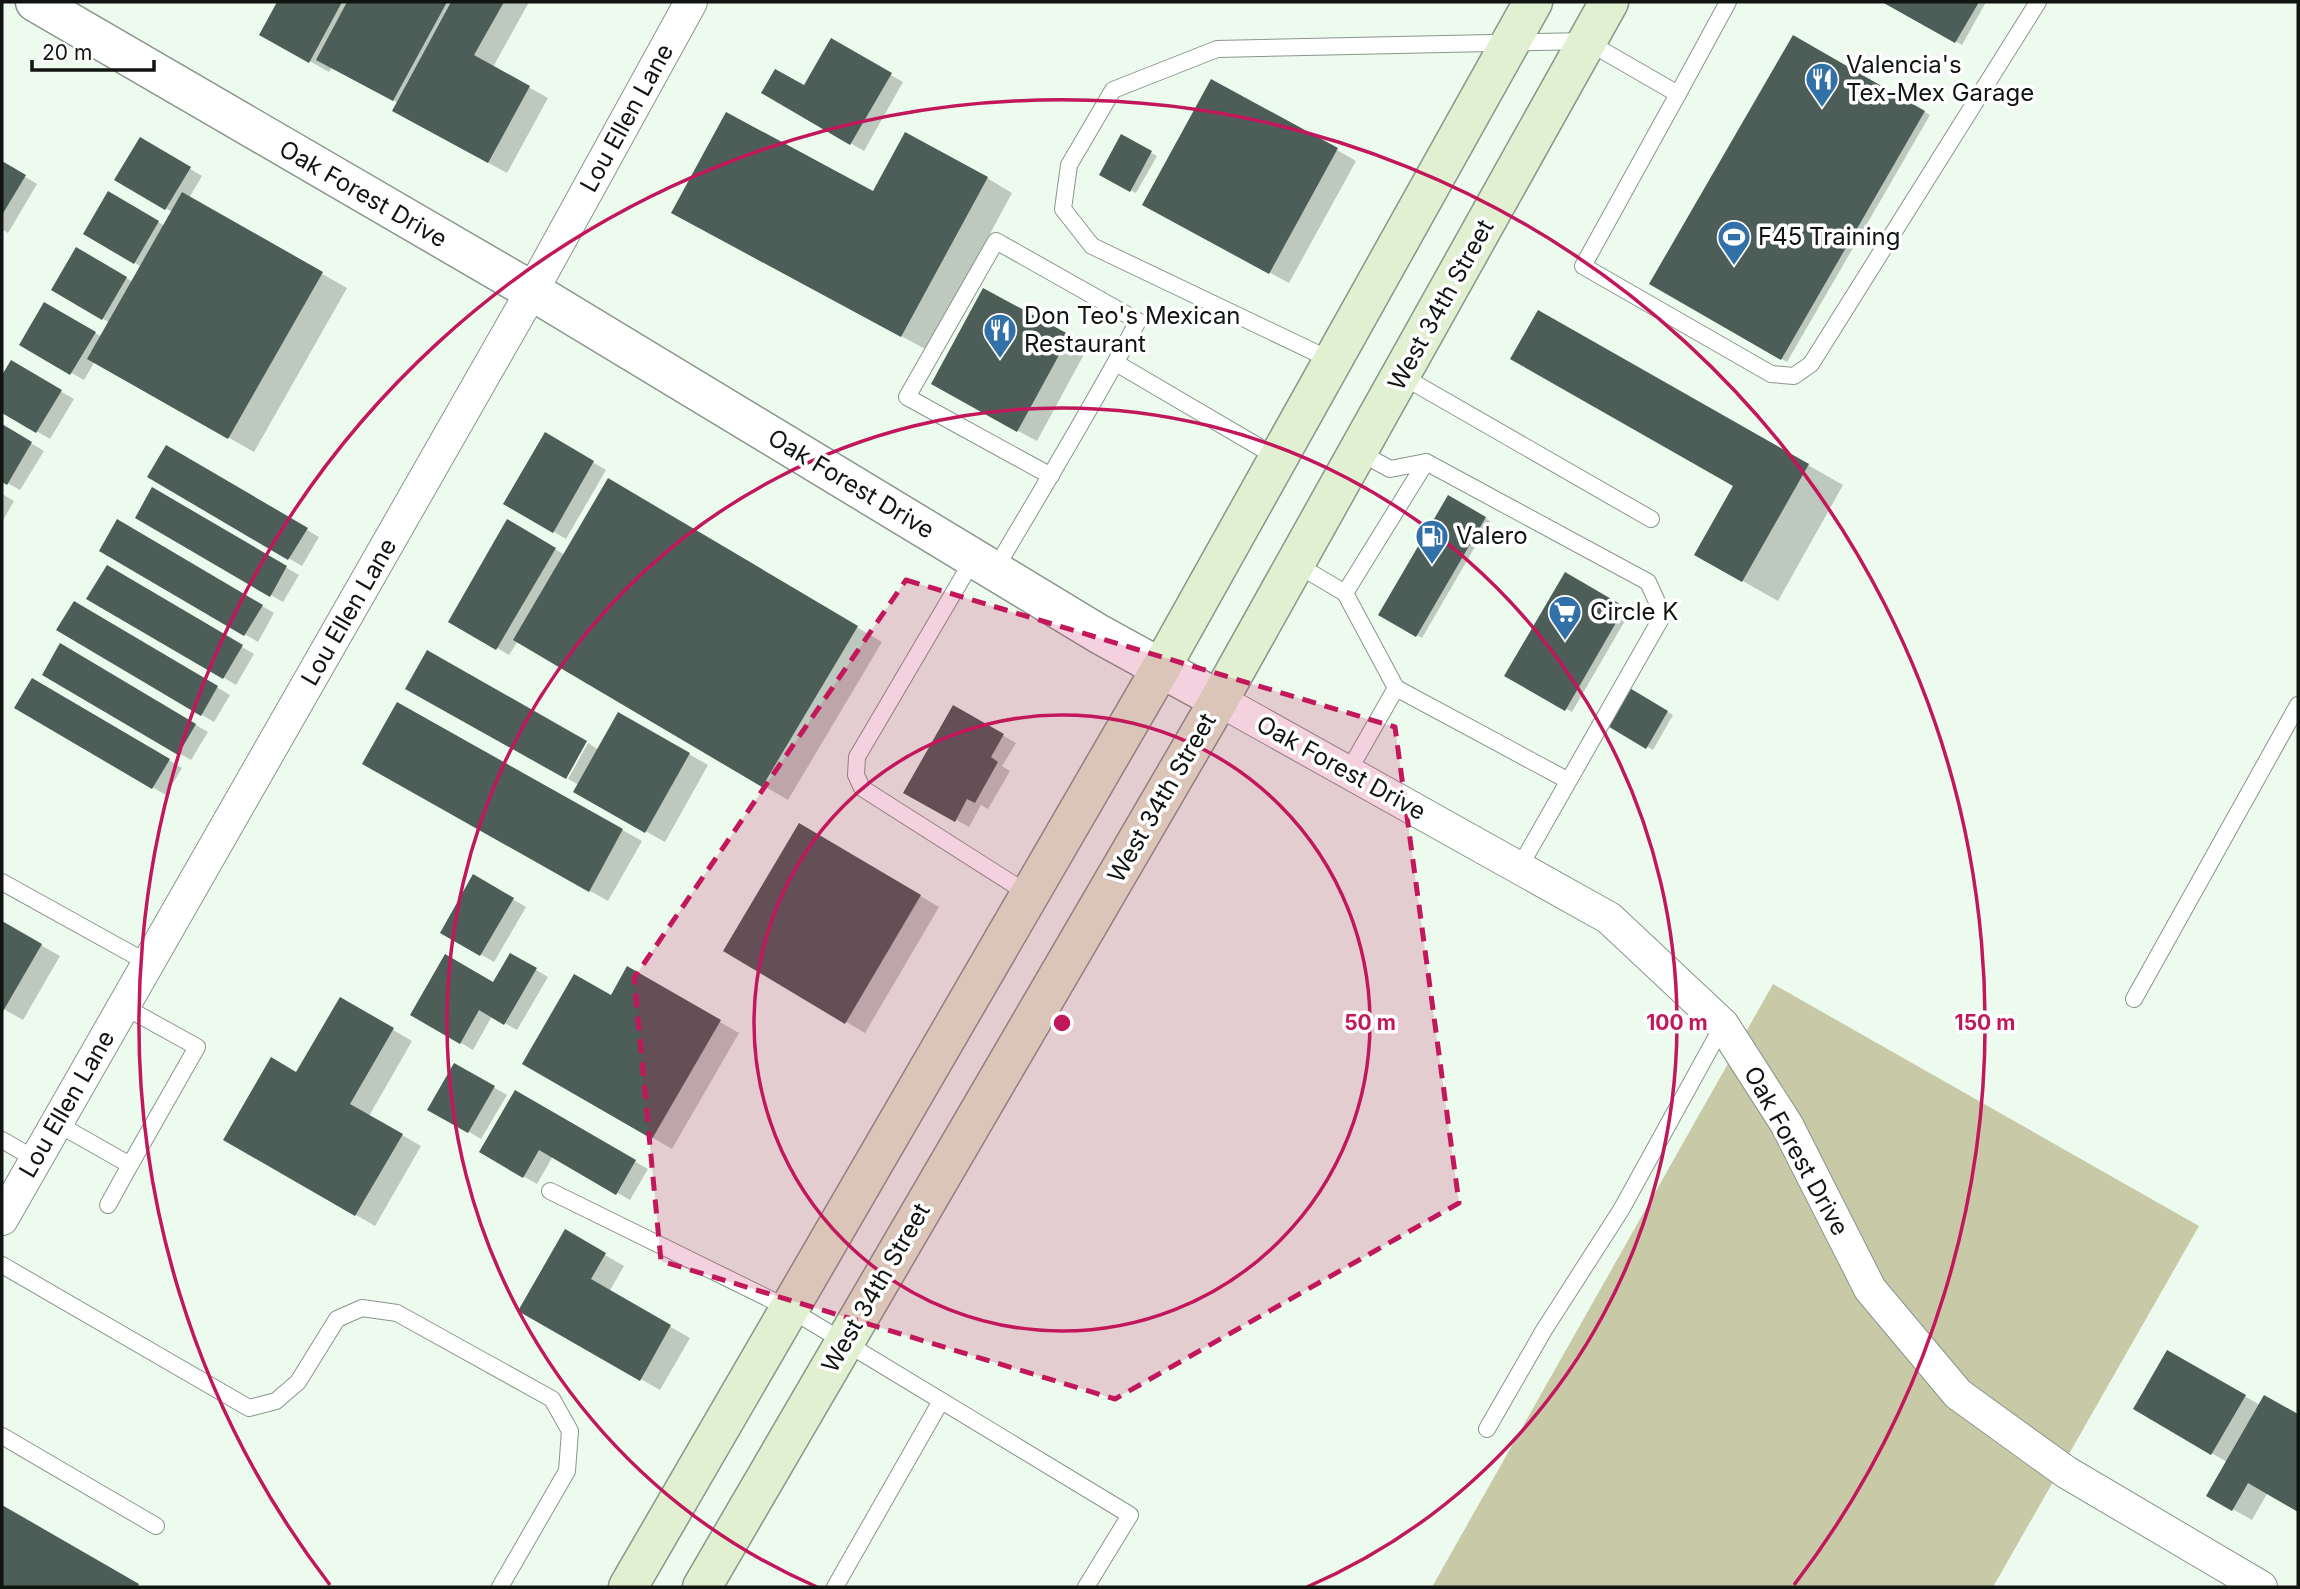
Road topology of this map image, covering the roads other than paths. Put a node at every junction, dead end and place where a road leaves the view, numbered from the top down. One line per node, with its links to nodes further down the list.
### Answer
1 (35, 2): 10 (street, Oak Forest Drive)
2 (691, 2): 10 (street, Lou Ellen Lane)
3 (1533, 2): 8 (main road)
4 (1609, 2): 7 (main road, West 34th Street)
5 (1728, 2): 9 (lane)
6 (2038, 2): 9 (lane)
7 (1586, 41): 8 (lane); 9 (lane); 13 (main road, West 34th Street)
8 (1510, 44): 11 (main road); 11 (lane)
9 (1678, 94)
10 (532, 291): 20 (street, Oak Forest Drive); 31 (street, Lou Ellen Lane)
11 (1333, 362): 15 (main road)
12 (1116, 363): 15 (lane); 17 (lane); 17 (lane)
13 (1402, 376): 14 (main road, West 34th Street); 18 (lane)
14 (1359, 452): 16 (lane); 19 (main road, West 34th Street)
15 (1279, 458): 22 (main road)
16 (1426, 461): 21 (lane); 27 (lane)
17 (1051, 476): 20 (lane)
18 (1651, 519)
19 (1296, 564): 21 (lane); 24 (main road, West 34th Street)
20 (984, 565): 22 (street, Oak Forest Drive); 30 (lane)
21 (1345, 593): 23 (lane)
22 (1161, 668): 24 (street, Oak Forest Drive); 30 (main road)
23 (1396, 688): 26 (lane); 27 (lane)
24 (1219, 700): 26 (street, Oak Forest Drive); 44 (main road, West 34th Street)
25 (2298, 705): 32 (lane)
26 (1348, 772): 28 (street, Oak Forest Drive)
27 (1567, 780): 28 (lane)
28 (1519, 868): 34 (street, Oak Forest Drive)
29 (2, 882): 31 (lane)
30 (1030, 895): 43 (main road)
31 (148, 963): 33 (street, Lou Ellen Lane)
32 (2134, 999)
33 (123, 1006): 35 (street, Lou Ellen Lane); 38 (lane)
34 (1723, 1025): 46 (lane); 54 (street, Oak Forest Drive)
35 (57, 1123): 37 (street, Lou Ellen Lane); 38 (lane)
36 (2, 1140): 37 (lane)
37 (35, 1159): 41 (street, Lou Ellen Lane)
38 (130, 1165): 40 (lane)
39 (550, 1192): 43 (lane)
40 (108, 1205)
41 (2, 1219)
42 (2, 1265): 49 (lane)
43 (788, 1308): 44 (lane); 50 (main road)
44 (844, 1342): 45 (lane); 51 (main road, West 34th Street)
45 (941, 1401): 52 (lane); 53 (lane)
46 (1487, 1429)
47 (2, 1436): 48 (lane)
48 (156, 1527)
49 (500, 1587)
50 (628, 1587)
51 (702, 1587)
52 (835, 1587)
53 (1086, 1587)
54 (2261, 1587)

